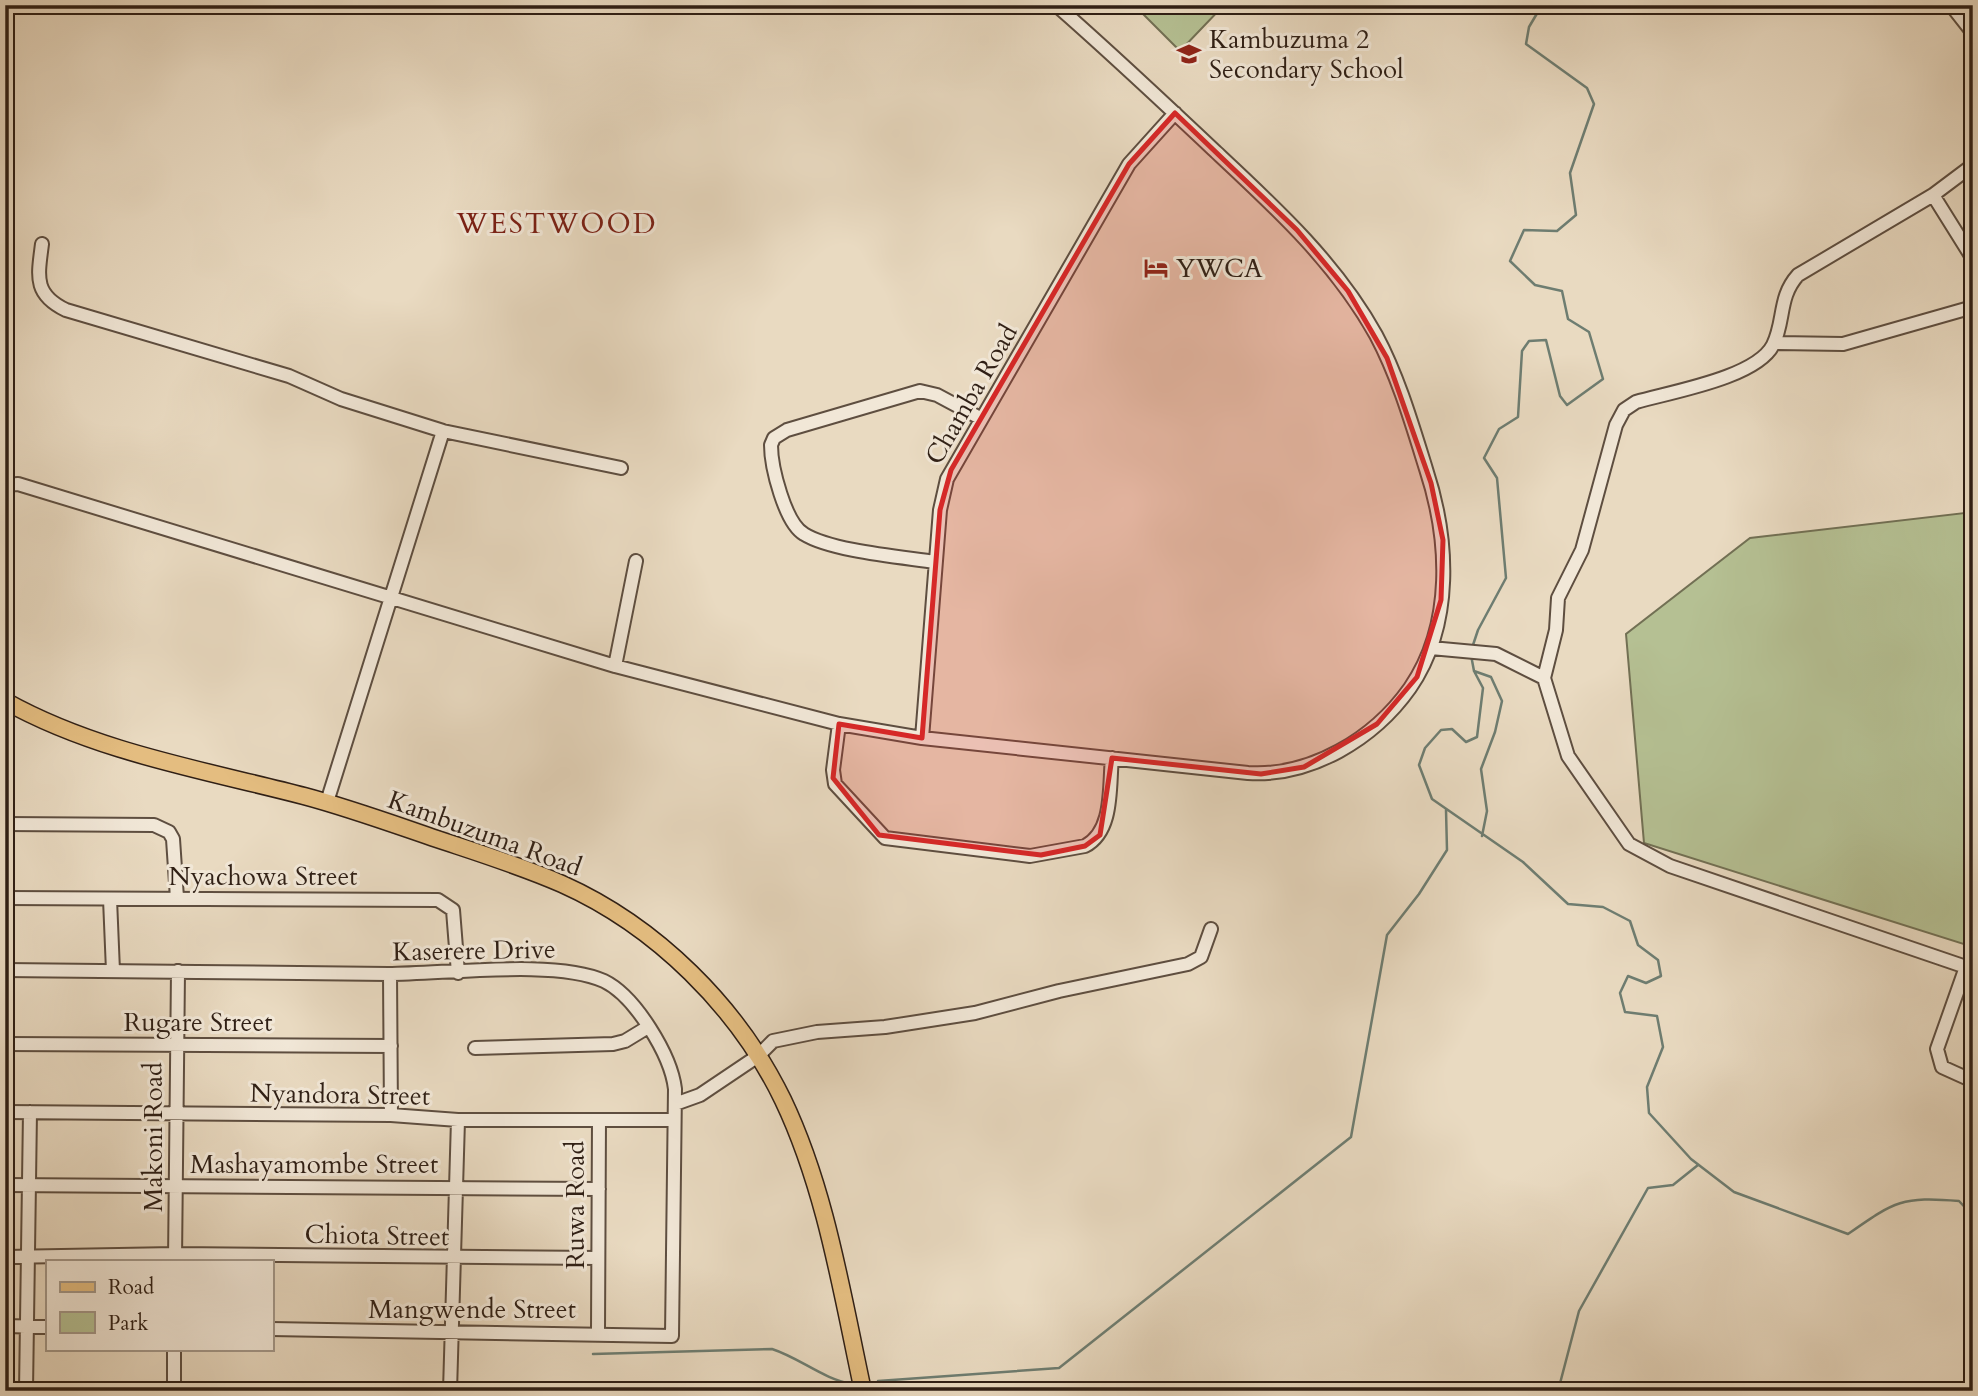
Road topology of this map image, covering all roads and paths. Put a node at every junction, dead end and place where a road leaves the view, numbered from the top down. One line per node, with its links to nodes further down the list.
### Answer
1 (1056, 5): 4 (street)
2 (1951, 5): 3 (street)
3 (1973, 33)
4 (1175, 113): 11 (street, Chamba Road); 18 (street)
5 (1973, 165): 6 (street)
6 (1933, 195): 8 (street); 10 (street)
7 (42, 244): 12 (street)
8 (1973, 259)
9 (1973, 307): 10 (street)
10 (1774, 343): 20 (street)
11 (980, 418): 16 (street, Chamba Road); 16 (street)
12 (443, 431): 13 (street); 17 (street)
13 (621, 468)
14 (5, 485): 17 (street)
15 (636, 561): 19 (street)
16 (935, 562): 23 (street, Chamba Road)
17 (389, 599): 19 (street); 25 (street)
18 (1431, 648): 20 (street); 24 (street)
19 (615, 666): 22 (street)
20 (1544, 678): 42 (street)
21 (5, 701): 25 (main road, Kambuzuma Road)
22 (839, 724): 23 (street); 24 (street)
23 (922, 738): 24 (street)
24 (1112, 758)
25 (327, 802): 41 (main road, Kambuzuma Road)
26 (5, 824): 28 (street)
27 (5, 898): 29 (street, Nyachowa Street)
28 (177, 898): 29 (street, Nyachowa Street); 34 (street, Nyachowa Street)
29 (110, 899): 32 (street)
30 (1211, 929): 41 (street)
31 (5, 970): 32 (street, Kaserere Drive)
32 (113, 971): 33 (street, Kaserere Drive)
33 (177, 971): 35 (street, Kaserere Drive); 38 (street, Makoni Road)
34 (458, 973): 35 (street, Kaserere Drive); 36 (street, Kaserere Drive)
35 (390, 974): 39 (street)
36 (648, 1027): 40 (street); 43 (street, Kaserere Drive)
37 (5, 1044): 38 (street, Rugare Street)
38 (176, 1044): 39 (street, Rugare Street); 47 (street, Makoni Road)
39 (391, 1046): 46 (street)
40 (475, 1048)
41 (758, 1056): 43 (street); 72 (main road, Kambuzuma Road)
42 (1973, 1081)
43 (675, 1104): 48 (street, Kaserere Drive)
44 (5, 1112): 45 (street, Nyandora Street)
45 (30, 1112): 47 (street, Nyandora Street); 52 (street)
46 (391, 1115): 47 (street, Nyandora Street); 49 (street, Nyandora Street)
47 (175, 1116): 53 (street, Makoni Road)
48 (674, 1119): 50 (street, Nyandora Street); 67 (street, Kaserere Drive)
49 (458, 1120): 50 (street, Nyandora Street); 54 (street)
50 (598, 1120): 55 (street, Ruwa Road)
51 (5, 1185): 52 (street, Mashayamombe Street)
52 (30, 1185): 53 (street, Mashayamombe Street); 57 (street)
53 (174, 1186): 54 (street, Mashayamombe Street); 58 (street, Makoni Road)
54 (455, 1187): 55 (street, Mashayamombe Street); 60 (street)
55 (599, 1189): 59 (street, Ruwa Road)
56 (5, 1257): 57 (street, Chiota Street)
57 (29, 1257): 58 (street, Chiota Street); 62 (street)
58 (175, 1258): 60 (street, Chiota Street)
59 (598, 1258): 60 (street, Chiota Street); 65 (street, Ruwa Road)
60 (454, 1259): 66 (street)
61 (5, 1326): 62 (street)
62 (26, 1327): 63 (street); 69 (street)
63 (46, 1327)
64 (273, 1329): 66 (street, Mangwende Street)
65 (598, 1332): 66 (street, Mangwende Street); 67 (street, Mangwende Street)
66 (453, 1333): 71 (street)
67 (672, 1336)
68 (174, 1350): 70 (street)
69 (26, 1391)
70 (174, 1391)
71 (450, 1391)
72 (863, 1391)

